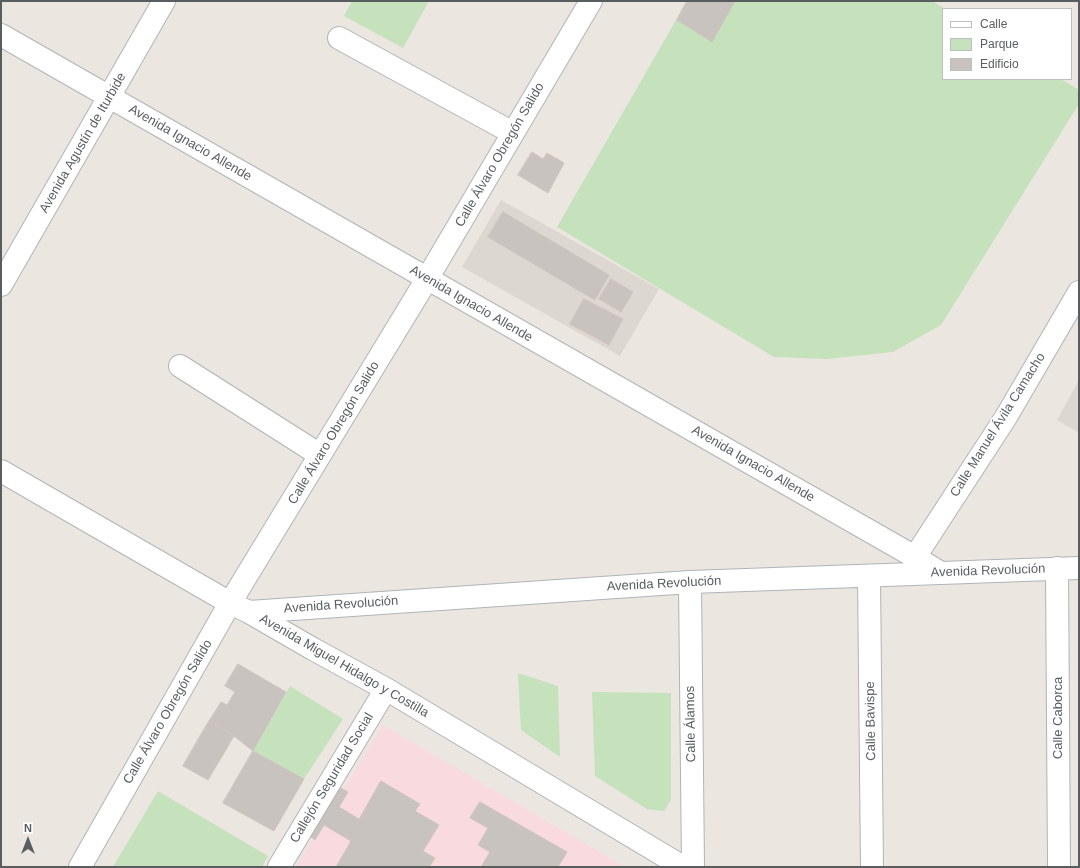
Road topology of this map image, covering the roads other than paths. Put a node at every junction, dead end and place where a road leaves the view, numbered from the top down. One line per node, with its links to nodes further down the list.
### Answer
1 (164, 1): 5 (street, Avenida Agustín de Iturbide)
2 (591, 1): 6 (street, Calle Álvaro Obregón Salido)
3 (1, 35): 5 (street, Avenida Ignacio Allende)
4 (339, 38): 6 (street)
5 (109, 97): 7 (street, Avenida Ignacio Allende); 8 (street, Avenida Agustín de Iturbide)
6 (513, 133): 7 (street, Calle Álvaro Obregón Salido)
7 (427, 279): 11 (street, Calle Álvaro Obregón Salido); 13 (street, Avenida Ignacio Allende)
8 (1, 285)
9 (1079, 292): 13 (street, Calle Manuel Ávila Camacho)
10 (180, 366): 11 (street)
11 (320, 455): 19 (street, Calle Álvaro Obregón Salido)
12 (1, 471): 19 (street, Avenida Miguel Hidalgo y Costilla)
13 (915, 556): 16 (street, Avenida Ignacio Allende)
14 (1056, 568): 15 (street, Avenida Revolución); 16 (street, Avenida Revolución); 27 (street, Calle Caborca)
15 (1079, 568)
16 (941, 573): 17 (street, Avenida Revolución)
17 (869, 576): 18 (street, Avenida Revolución); 26 (street, Calle Bavispe)
18 (690, 582): 20 (street, Avenida Revolución); 25 (street, Calle Álamos)
19 (230, 603): 20 (street, Avenida Miguel Hidalgo y Costilla); 22 (street, Calle Álvaro Obregón Salido)
20 (249, 612): 21 (street, Avenida Miguel Hidalgo y Costilla)
21 (386, 689): 23 (street, Callejón Seguridad Social); 24 (street, Avenida Miguel Hidalgo y Costilla)
22 (80, 867)
23 (279, 867)
24 (683, 867)
25 (693, 867)
26 (872, 867)
27 (1059, 867)

